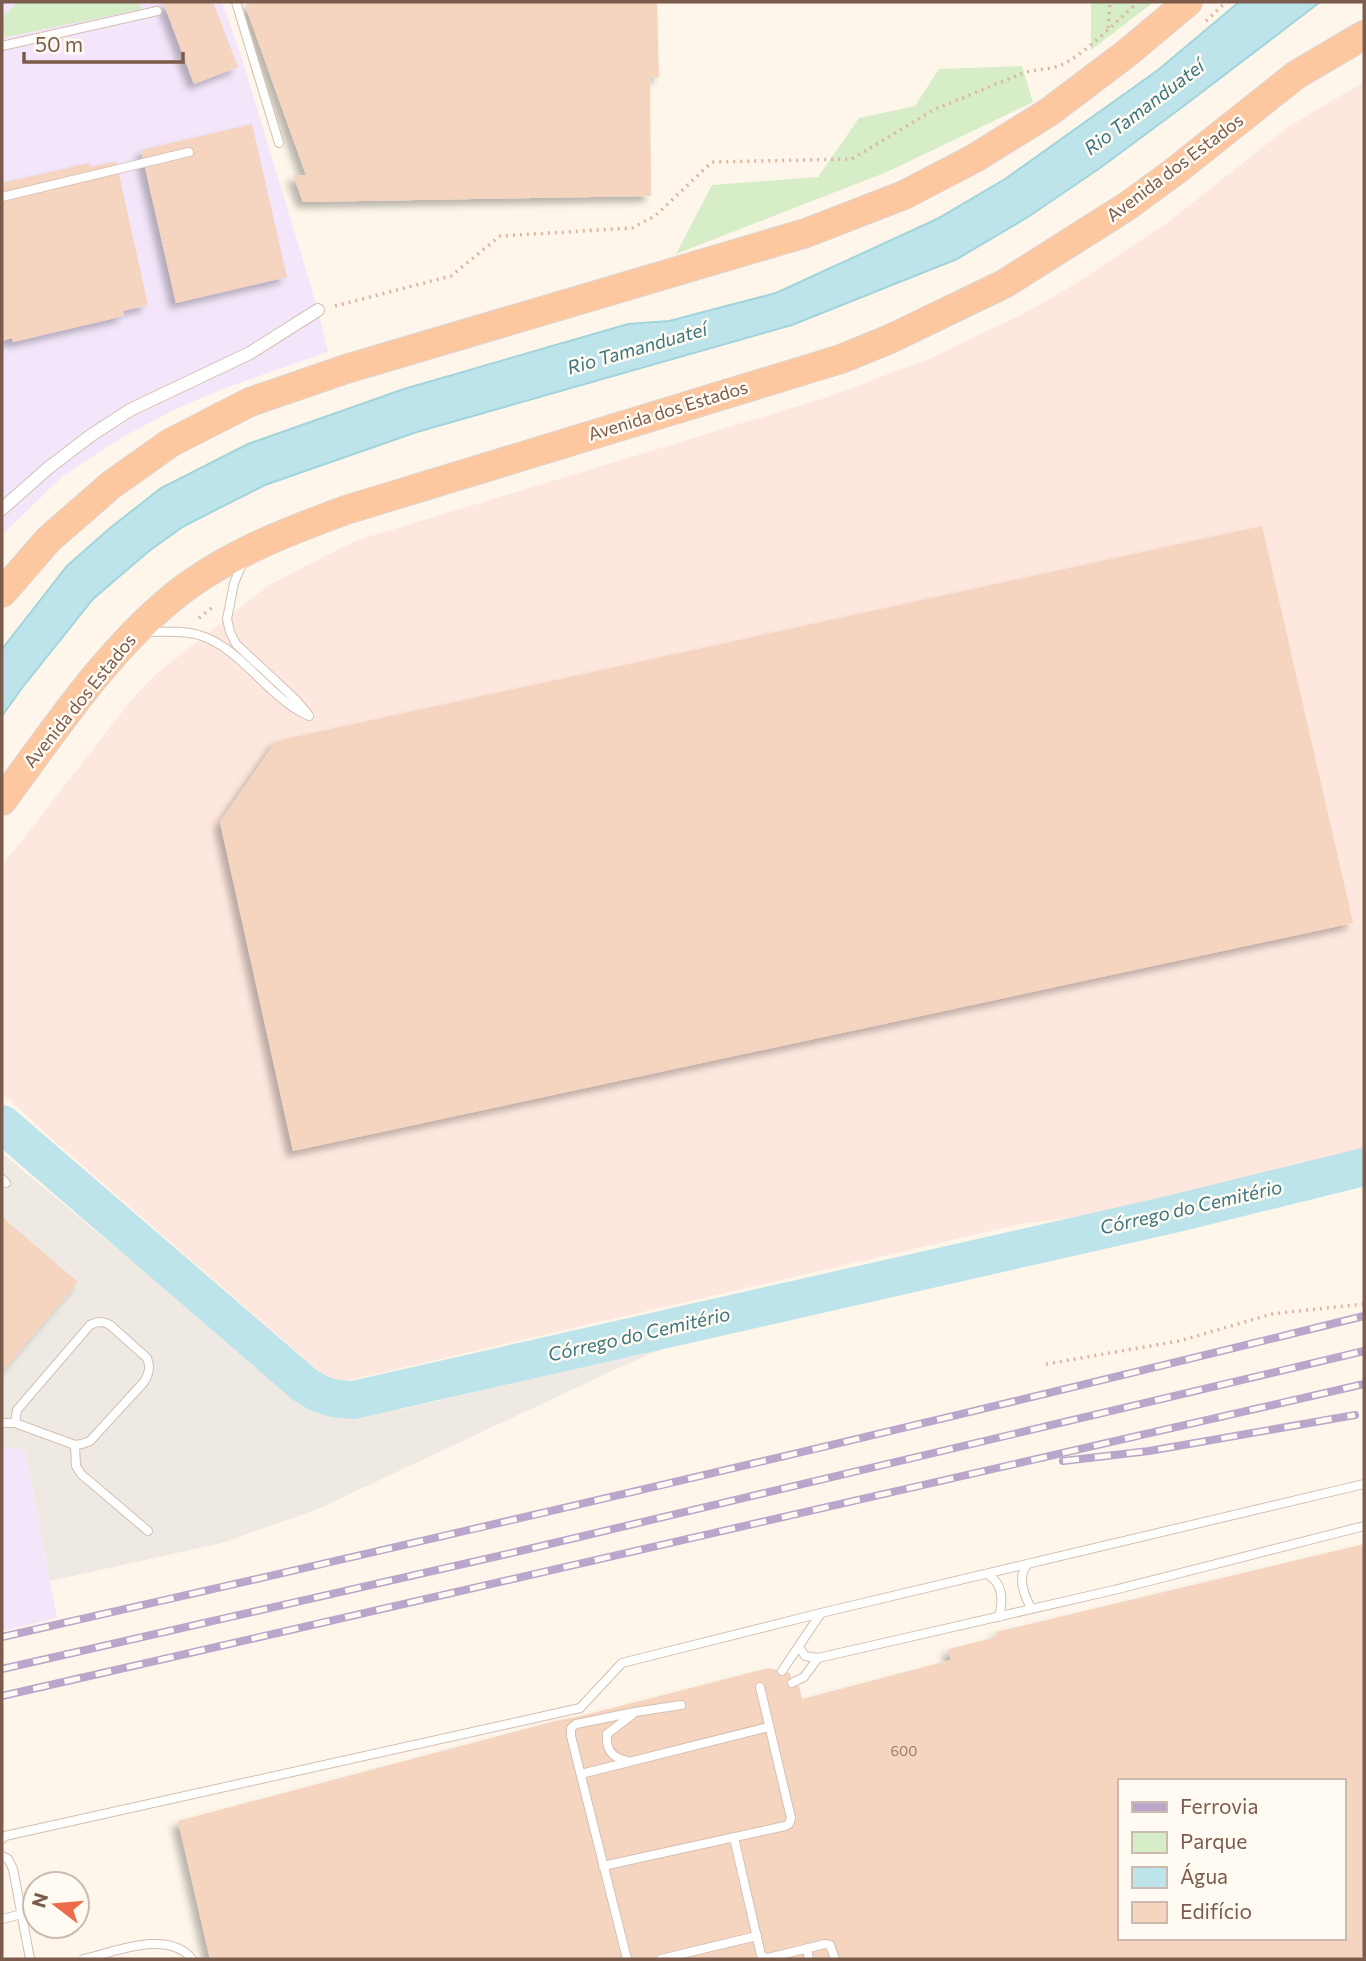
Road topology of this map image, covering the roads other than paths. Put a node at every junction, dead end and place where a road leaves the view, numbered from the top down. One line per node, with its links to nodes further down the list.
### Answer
1 (236, 2): 6 (lane)
2 (1188, 2): 12 (highway)
3 (156, 10): 5 (lane)
4 (1364, 35): 11 (highway, Avenida dos Estados)
5 (2, 46)
6 (279, 143)
7 (189, 152): 8 (lane)
8 (2, 197)
9 (318, 310): 10 (street)
10 (2, 509)
11 (247, 550): 13 (highway, Avenida dos Estados); 13 (lane)
12 (2, 593)
13 (135, 632): 14 (highway, Avenida dos Estados)
14 (2, 801)
15 (2, 1423): 16 (lane)
16 (15, 1423): 17 (lane); 17 (lane)
17 (75, 1445): 20 (lane)
18 (1364, 1484): 21 (lane)
19 (1364, 1526): 23 (lane)
20 (148, 1531)
21 (1028, 1564): 22 (lane); 23 (lane)
22 (987, 1574): 24 (lane); 25 (lane)
23 (1031, 1608): 25 (lane)
24 (821, 1613): 26 (lane); 37 (lane)
25 (999, 1617): 27 (lane)
26 (799, 1647): 27 (lane); 28 (lane)
27 (818, 1658): 29 (lane)
28 (782, 1671)
29 (792, 1683)
30 (760, 1687): 33 (lane)
31 (681, 1705): 32 (lane)
32 (635, 1712): 34 (lane); 35 (lane)
33 (768, 1727): 34 (lane); 36 (lane)
34 (628, 1761): 35 (lane)
35 (581, 1774): 39 (lane)
36 (734, 1838): 39 (lane); 43 (lane)
37 (2, 1839)
38 (2, 1856): 40 (lane)
39 (603, 1867): 50 (lane)
40 (21, 1909)
41 (21, 1914): 42 (lane)
42 (2, 1919)
43 (757, 1936): 45 (lane); 46 (lane)
44 (27, 1940): 47 (lane)
45 (807, 1949): 52 (lane); 53 (lane)
46 (692, 1956): 51 (lane)
47 (30, 1959)
48 (84, 1959): 49 (lane)
49 (192, 1959)
50 (627, 1959)
51 (661, 1959)
52 (809, 1959)
53 (835, 1959)

